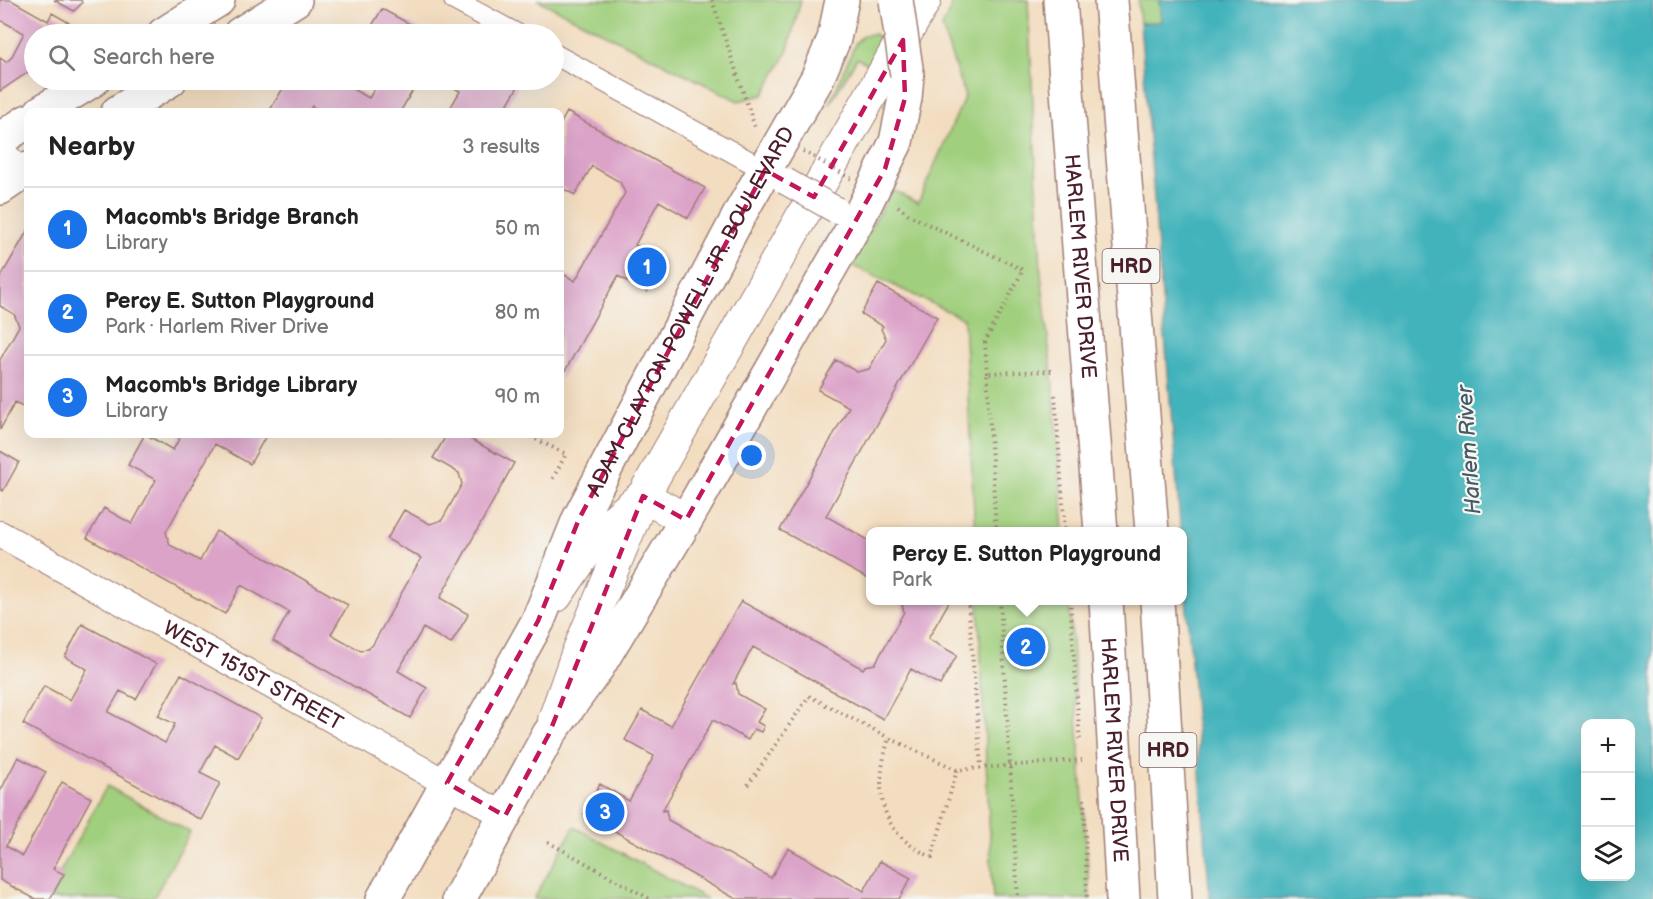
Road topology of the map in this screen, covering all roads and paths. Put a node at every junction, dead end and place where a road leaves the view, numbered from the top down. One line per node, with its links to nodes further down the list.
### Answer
1 (218, 0): 10 (main road)
2 (295, 0): 11 (main road)
3 (454, 0): 12 (street)
4 (712, 0): 19 (path)
5 (842, 0): 23 (main road, ADAM CLAYTON POWELL JR. BOULEVARD)
6 (896, 0): 27 (main road, ADAM CLAYTON POWELL JR. BOULEVARD, bridge)
7 (925, 0): 33 (street, ADAM CLAYTON POWELL JR. BOULEVARD)
8 (1060, 0): 37 (main road, HARLEM RIVER DRIVE / HRD)
9 (1111, 0): 38 (main road, HRD)
10 (180, 24)
11 (256, 24)
12 (498, 24)
13 (564, 60): 23 (street)
14 (77, 90): 16 (main road)
15 (154, 90): 17 (main road)
16 (48, 108)
17 (124, 108)
18 (24, 124): 20 (main road)
19 (755, 128)
20 (0, 139)
21 (0, 150): 24 (street)
22 (803, 151): 25 (path, bridge)
23 (775, 176): 27 (street, bridge); 45 (main road, ADAM CLAYTON POWELL JR. BOULEVARD)
24 (17, 177)
25 (852, 179)
26 (893, 201): 29 (path)
27 (846, 215): 34 (main road, ADAM CLAYTON POWELL JR. BOULEVARD)
28 (1053, 371): 29 (path)
29 (987, 373): 35 (path)
30 (1055, 395): 36 (path)
31 (533, 438): 32 (path)
32 (552, 480)
33 (644, 496): 34 (street); 45 (street, ADAM CLAYTON POWELL JR. BOULEVARD); 46 (street, ADAM CLAYTON POWELL JR. BOULEVARD)
34 (686, 520): 46 (main road, ADAM CLAYTON POWELL JR. BOULEVARD)
35 (996, 527)
36 (1065, 527)
37 (1101, 527)
38 (1152, 527)
39 (0, 534): 53 (street, WEST 151ST STREET)
40 (968, 605): 50 (path)
41 (1000, 605): 49 (path)
42 (1070, 605): 48 (path)
43 (1106, 605): 63 (main road, HARLEM RIVER DRIVE / HRD)
44 (1157, 605): 64 (main road, HRD)
45 (538, 621): 53 (main road, ADAM CLAYTON POWELL JR. BOULEVARD)
46 (549, 734): 56 (main road, ADAM CLAYTON POWELL JR. BOULEVARD)
47 (889, 738): 51 (path); 51 (path); 54 (path)
48 (1082, 760): 49 (path); 52 (path)
49 (1010, 765): 50 (path); 61 (path)
50 (981, 768): 51 (path)
51 (957, 770)
52 (1082, 771)
53 (447, 783): 56 (street, WEST 151ST STREET); 58 (main road, ADAM CLAYTON POWELL JR. BOULEVARD)
54 (748, 785)
55 (1083, 794): 62 (path)
56 (505, 816): 59 (main road, ADAM CLAYTON POWELL JR. BOULEVARD)
57 (548, 842): 60 (path)
58 (383, 899)
59 (459, 899)
60 (650, 899)
61 (1018, 899)
62 (1087, 899)
63 (1123, 899)
64 (1175, 899)

